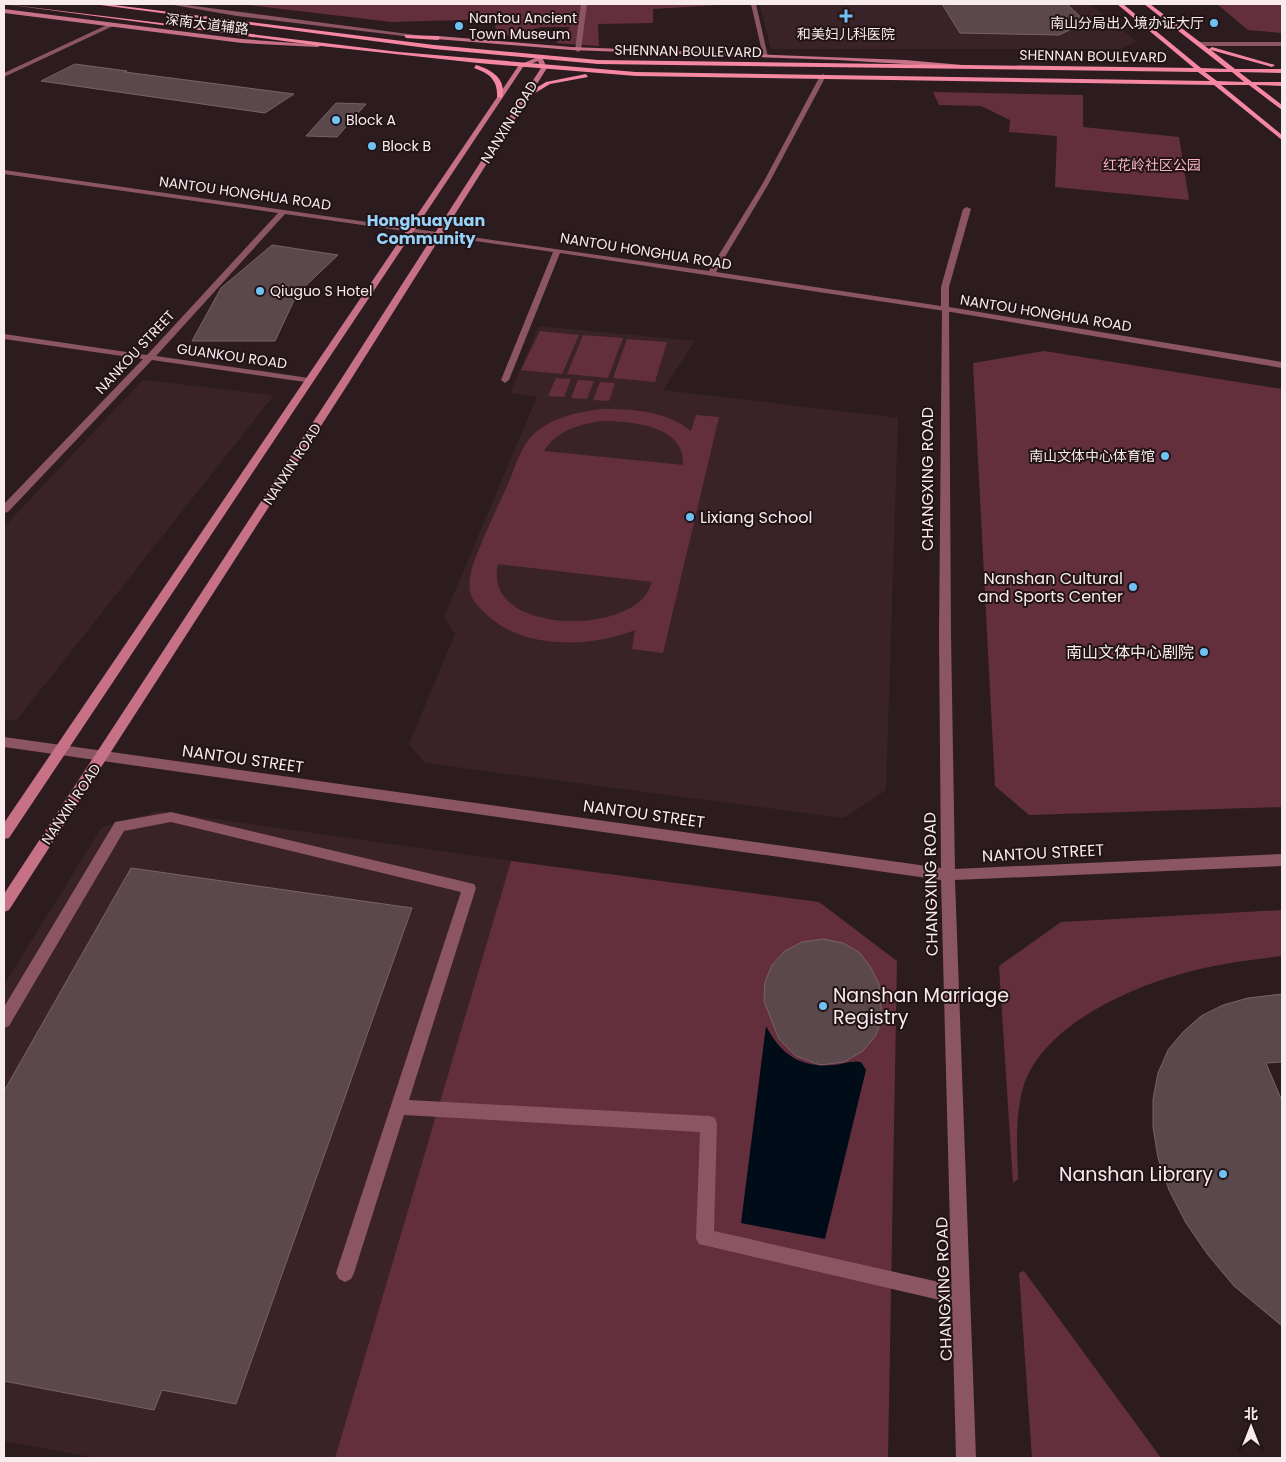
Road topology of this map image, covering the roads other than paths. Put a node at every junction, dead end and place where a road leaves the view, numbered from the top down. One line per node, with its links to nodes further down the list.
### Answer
1 (6, 4): 12 (main road, SHENNAN BOULEVARD)
2 (96, 4): 9 (main road, SHENNAN BOULEVARD)
3 (121, 4): 9 (main road)
4 (170, 4): 14 (street, 深南大道辅路)
5 (584, 4): 19 (street)
6 (753, 4): 20 (street)
7 (1120, 4): 18 (main road)
8 (1147, 4): 15 (main road)
9 (135, 9): 13 (main road, SHENNAN BOULEVARD)
10 (4, 11): 11 (main road, 深南大道辅路); 12 (main road, SHENNAN BOULEVARD)
11 (111, 25): 17 (main road, 深南大道辅路); 32 (street)
12 (195, 29): 17 (main road, SHENNAN BOULEVARD)
13 (289, 29): 14 (main road); 22 (main road, SHENNAN BOULEVARD)
14 (438, 38): 19 (main road, 深南大道辅路)
15 (1200, 44): 16 (street); 24 (main road); 29 (main road)
16 (1282, 44)
17 (318, 45): 21 (main road, SHENNAN BOULEVARD)
18 (1172, 46): 27 (main road); 28 (main road)
19 (578, 50): 20 (main road, 深南大道辅路)
20 (766, 56): 25 (main road, 深南大道辅路)
21 (430, 58): 23 (main road, SHENNAN BOULEVARD); 37 (main road)
22 (540, 58): 23 (main road, NANXIN ROAD); 25 (main road, SHENNAN BOULEVARD); 26 (main road, NANXIN ROAD)
23 (521, 66): 26 (main road, SHENNAN BOULEVARD); 37 (main road, NANXIN ROAD)
24 (1282, 66)
25 (976, 67): 27 (main road, SHENNAN BOULEVARD)
26 (544, 68): 31 (main road, SHENNAN BOULEVARD); 38 (main road, NANXIN ROAD)
27 (1131, 69): 28 (main road, SHENNAN BOULEVARD)
28 (1198, 70): 29 (main road, SHENNAN BOULEVARD); 34 (main road)
29 (1234, 70): 30 (main road, SHENNAN BOULEVARD); 35 (main road)
30 (1282, 71)
31 (636, 74): 33 (main road, SHENNAN BOULEVARD); 38 (main road)
32 (4, 75)
33 (824, 76): 34 (main road, SHENNAN BOULEVARD); 47 (street)
34 (1214, 82): 35 (main road, SHENNAN BOULEVARD); 40 (main road)
35 (1249, 83): 36 (main road, SHENNAN BOULEVARD); 39 (main road)
36 (1282, 84)
37 (500, 97): 44 (main road, NANXIN ROAD)
38 (523, 98): 45 (main road, NANXIN ROAD)
39 (1282, 108)
40 (1282, 138)
41 (4, 172): 43 (street, NANTOU HONGHUA ROAD)
42 (967, 209): 48 (street, CHANGXING ROAD)
43 (284, 211): 44 (street, NANTOU HONGHUA ROAD); 50 (street, NANKOU STREET)
44 (413, 229): 45 (street, NANTOU HONGHUA ROAD); 53 (main road, NANXIN ROAD)
45 (440, 233): 46 (street, NANTOU HONGHUA ROAD); 57 (main road, NANXIN ROAD)
46 (557, 250): 47 (street, NANTOU HONGHUA ROAD); 52 (street)
47 (711, 274): 48 (street, NANTOU HONGHUA ROAD)
48 (945, 309): 51 (street, NANTOU HONGHUA ROAD); 60 (street, CHANGXING ROAD)
49 (4, 336): 50 (street, GUANKOU ROAD)
50 (149, 358): 53 (street, GUANKOU ROAD); 54 (street, NANKOU STREET)
51 (1282, 366)
52 (505, 380)
53 (309, 381): 56 (main road, NANXIN ROAD)
54 (4, 510)
55 (4, 742): 56 (street, NANTOU STREET)
56 (61, 750): 57 (street, NANTOU STREET); 58 (main road, NANXIN ROAD)
57 (102, 757): 60 (street, NANTOU STREET); 61 (main road, NANXIN ROAD)
58 (4, 834)
59 (1282, 860): 60 (street, NANTOU STREET)
60 (948, 875): 65 (street, CHANGXING ROAD)
61 (4, 906)
62 (4, 1021): 63 (street)
63 (398, 1107): 64 (street); 65 (street)
64 (345, 1273)
65 (961, 1296): 66 (street, CHANGXING ROAD)
66 (966, 1458)

